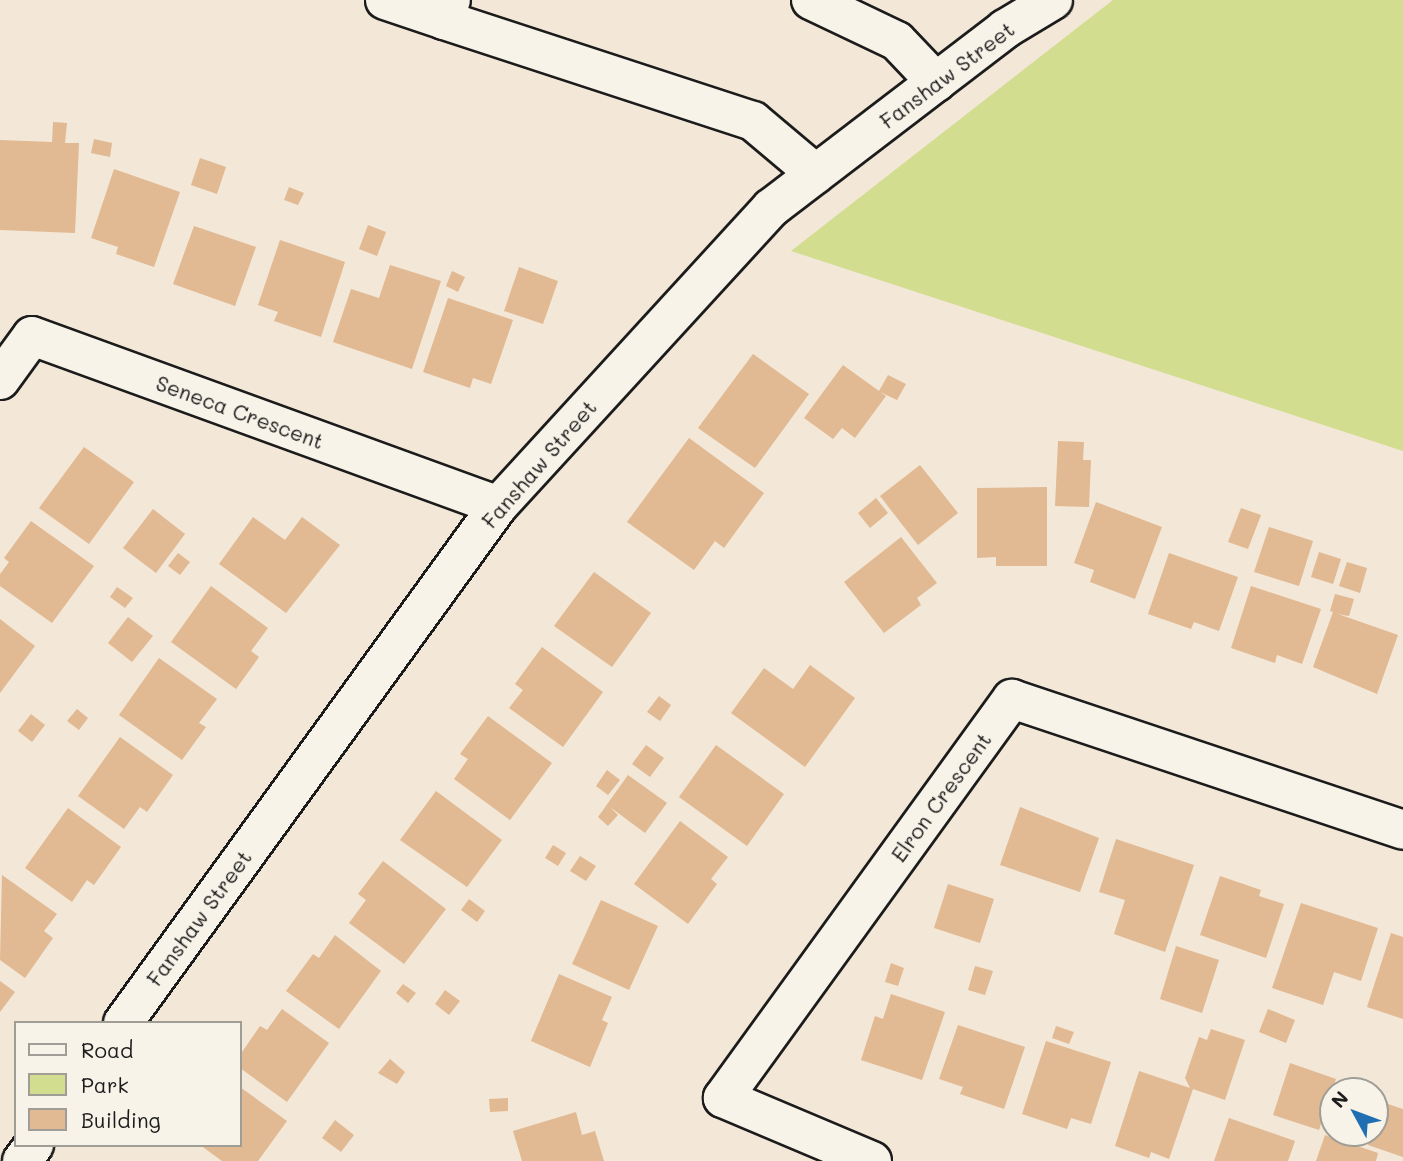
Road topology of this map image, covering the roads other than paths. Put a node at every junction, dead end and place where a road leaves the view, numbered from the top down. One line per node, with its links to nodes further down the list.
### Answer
1 (385, 0): 4 (street)
2 (811, 0): 5 (street)
3 (1053, 0): 5 (street, Fanshaw Street)
4 (447, 10): 6 (street)
5 (936, 82): 6 (street, Fanshaw Street)
6 (816, 174): 8 (street, Fanshaw Street)
7 (0, 380): 8 (street, Seneca Crescent)
8 (498, 506): 10 (street, Fanshaw Street)
9 (1403, 830): 11 (street, Elron Crescent)
10 (124, 1021)
11 (872, 1161)

